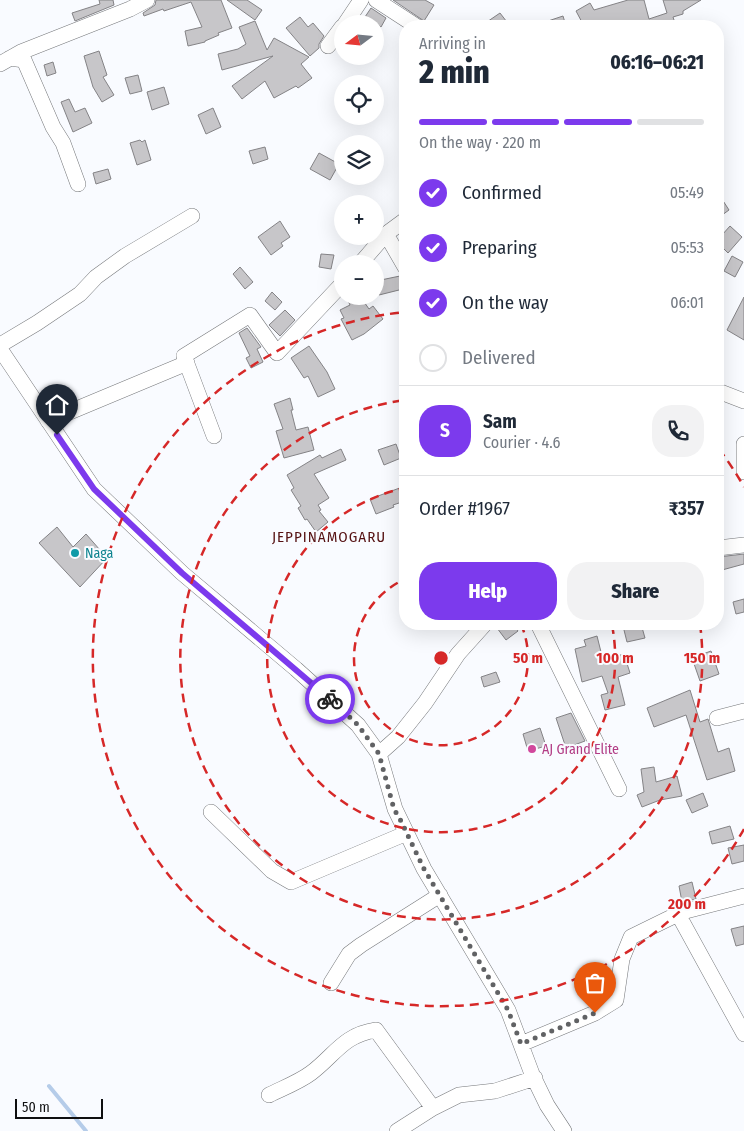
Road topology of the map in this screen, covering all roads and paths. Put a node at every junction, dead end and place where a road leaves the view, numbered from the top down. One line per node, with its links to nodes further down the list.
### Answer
1 (147, 0): 8 (street)
2 (361, 0): 4 (street)
3 (376, 0): 5 (street)
4 (351, 15)
5 (407, 20)
6 (334, 38): 7 (street)
7 (328, 46)
8 (5, 61): 9 (street)
9 (78, 184)
10 (192, 216): 16 (street)
11 (399, 224): 12 (street)
12 (386, 234): 13 (street); 14 (street)
13 (368, 255)
14 (399, 257)
15 (334, 292): 18 (street)
16 (0, 344)
17 (0, 349): 21 (street)
18 (187, 363): 21 (street); 22 (street)
19 (724, 393): 20 (street)
20 (744, 401)
21 (48, 421): 31 (street)
22 (214, 436)
23 (744, 444): 24 (street)
24 (744, 472)
25 (744, 545): 26 (street)
26 (724, 547)
27 (480, 630): 31 (street)
28 (541, 630): 32 (street)
29 (744, 711): 30 (street)
30 (717, 718)
31 (379, 754): 34 (street)
32 (618, 789)
33 (211, 812): 34 (street)
34 (407, 834): 35 (street)
35 (440, 895): 38 (street); 40 (street)
36 (744, 896): 37 (street)
37 (678, 914): 39 (street); 40 (street)
38 (331, 983)
39 (744, 1034)
40 (521, 1044): 41 (street)
41 (534, 1078): 43 (street); 45 (street)
42 (269, 1095): 43 (street)
43 (433, 1108): 44 (street)
44 (397, 1131)
45 (564, 1131)

